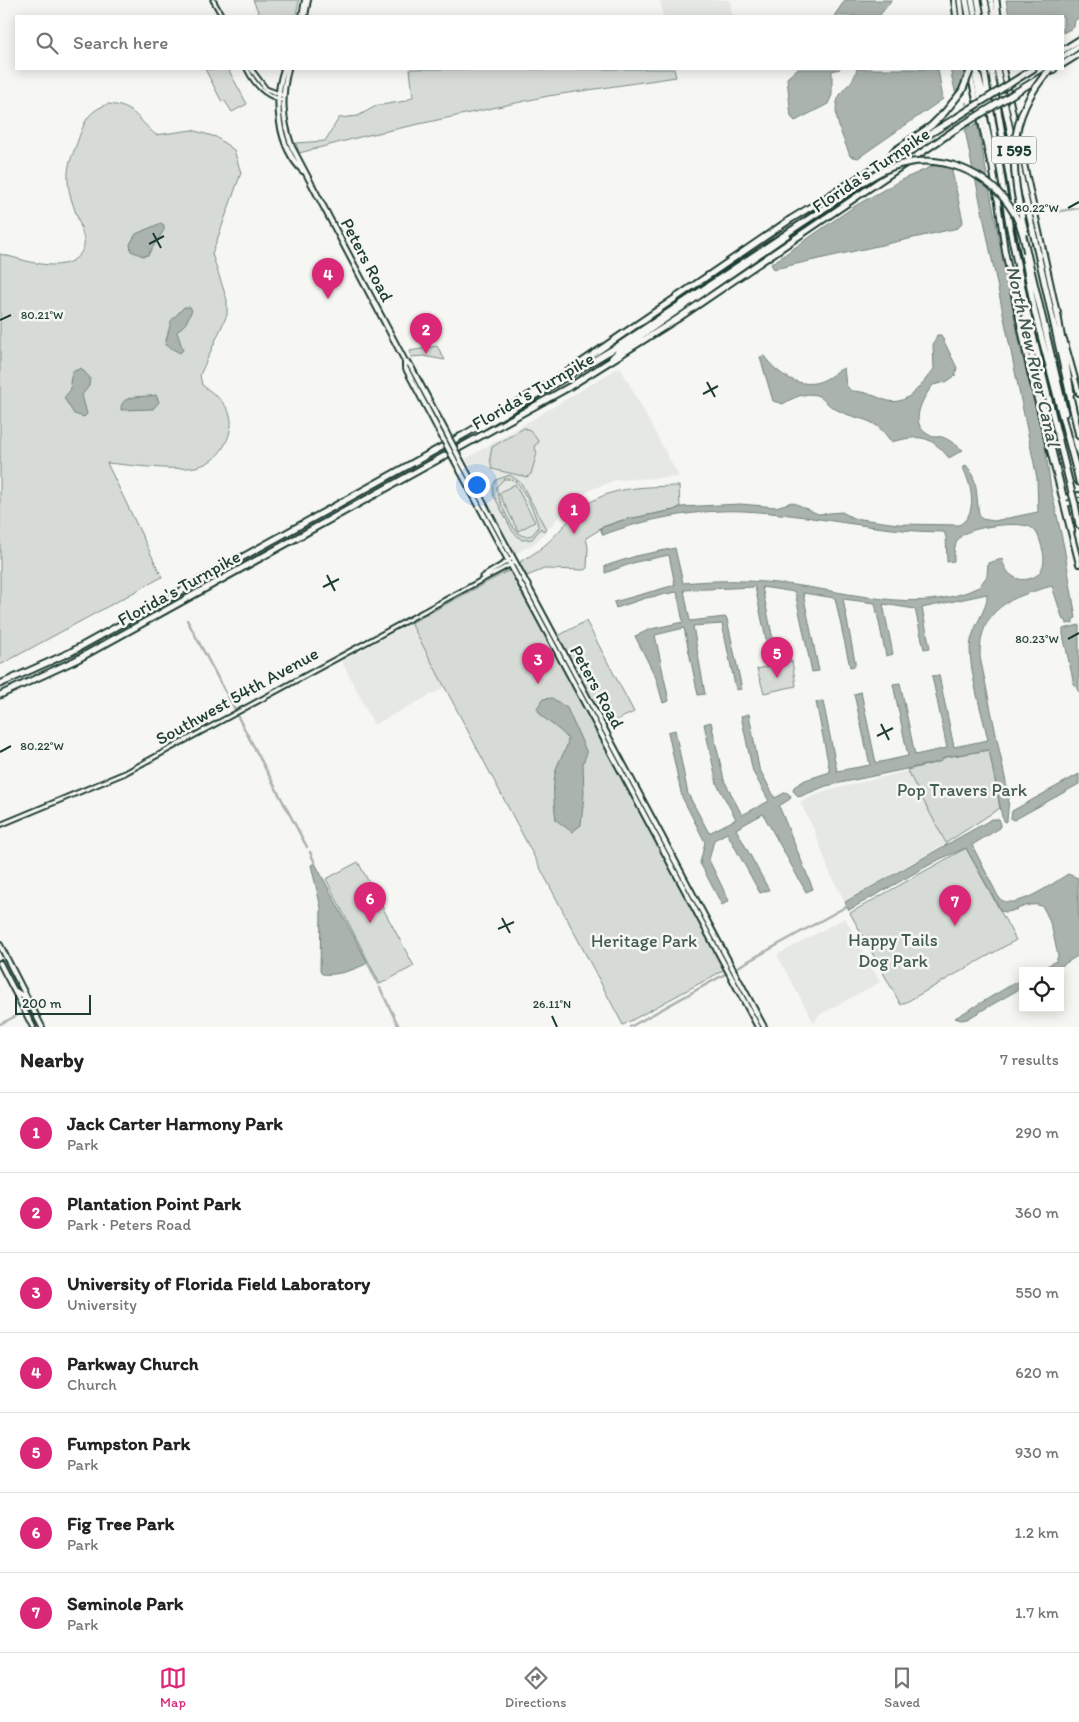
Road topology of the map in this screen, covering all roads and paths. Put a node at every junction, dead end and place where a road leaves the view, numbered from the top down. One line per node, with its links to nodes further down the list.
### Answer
1 (213, 0): 11 (street)
2 (307, 0): 12 (main road)
3 (954, 0): 13 (main road)
4 (960, 0): 14 (highway)
5 (966, 0): 15 (highway)
6 (972, 0): 16 (highway)
7 (978, 0): 17 (highway)
8 (985, 0): 18 (highway)
9 (991, 0): 19 (main road)
10 (996, 0): 20 (highway)
11 (221, 15)
12 (303, 15)
13 (956, 15)
14 (962, 15)
15 (969, 15)
16 (975, 15)
17 (981, 15)
18 (988, 15)
19 (994, 15)
20 (998, 15)
21 (1079, 39): 23 (highway)
22 (1079, 46): 25 (highway)
23 (1064, 49)
24 (1079, 55): 26 (highway)
25 (1064, 56)
26 (1064, 63)
27 (250, 70): 39 (street)
28 (286, 70): 39 (main road, Peters Road)
29 (972, 70): 41 (highway, bridge)
30 (972, 70): 40 (highway)
31 (972, 70): 42 (highway)
32 (984, 70): 40 (highway, I 595)
33 (990, 70): 55 (highway)
34 (997, 70): 51 (highway, I 595)
35 (1004, 70): 46 (main road)
36 (1031, 70): 41 (highway, Florida's Turnpike, bridge)
37 (1049, 70): 44 (highway, bridge)
38 (1052, 70): 48 (highway, Florida's Turnpike, bridge)
39 (280, 97): 47 (main road, Peters Road)
40 (996, 141): 45 (highway, I 595)
41 (867, 172): 52 (highway, Florida's Turnpike)
42 (997, 197): 50 (main road)
43 (840, 198): 44 (highway, bridge); 48 (highway); 52 (highway)
44 (1028, 252): 55 (highway)
45 (1026, 307): 54 (highway); 59 (highway, I 595, bridge)
46 (1057, 312): 49 (main road); 51 (highway)
47 (405, 361): 61 (main road, Peters Road, bridge); 61 (main road, Peters Road, bridge)
48 (607, 364): 64 (highway, Florida's Turnpike)
49 (1079, 393)
50 (1036, 399): 54 (main road); 62 (main road)
51 (1071, 399): 53 (highway, I 595)
52 (467, 433): 63 (highway, Florida's Turnpike)
53 (1079, 436)
54 (1050, 438): 58 (main road)
55 (1076, 469): 56 (highway)
56 (1079, 482)
57 (1079, 495): 58 (main road)
58 (1065, 501): 59 (main road); 62 (main road)
59 (1077, 502): 60 (highway, I 595)
60 (1079, 525)
61 (512, 561): 65 (street, Southwest 54th Avenue); 72 (main road, Peters Road); 73 (main road, Peters Road)
62 (1079, 562)
63 (0, 684)
64 (0, 695)
65 (0, 825)
66 (0, 945): 69 (main road)
67 (0, 963): 68 (main road)
68 (14, 990): 69 (main road); 70 (main road)
69 (29, 1002): 71 (main road)
70 (34, 1027)
71 (42, 1027)
72 (758, 1027)
73 (764, 1027)

